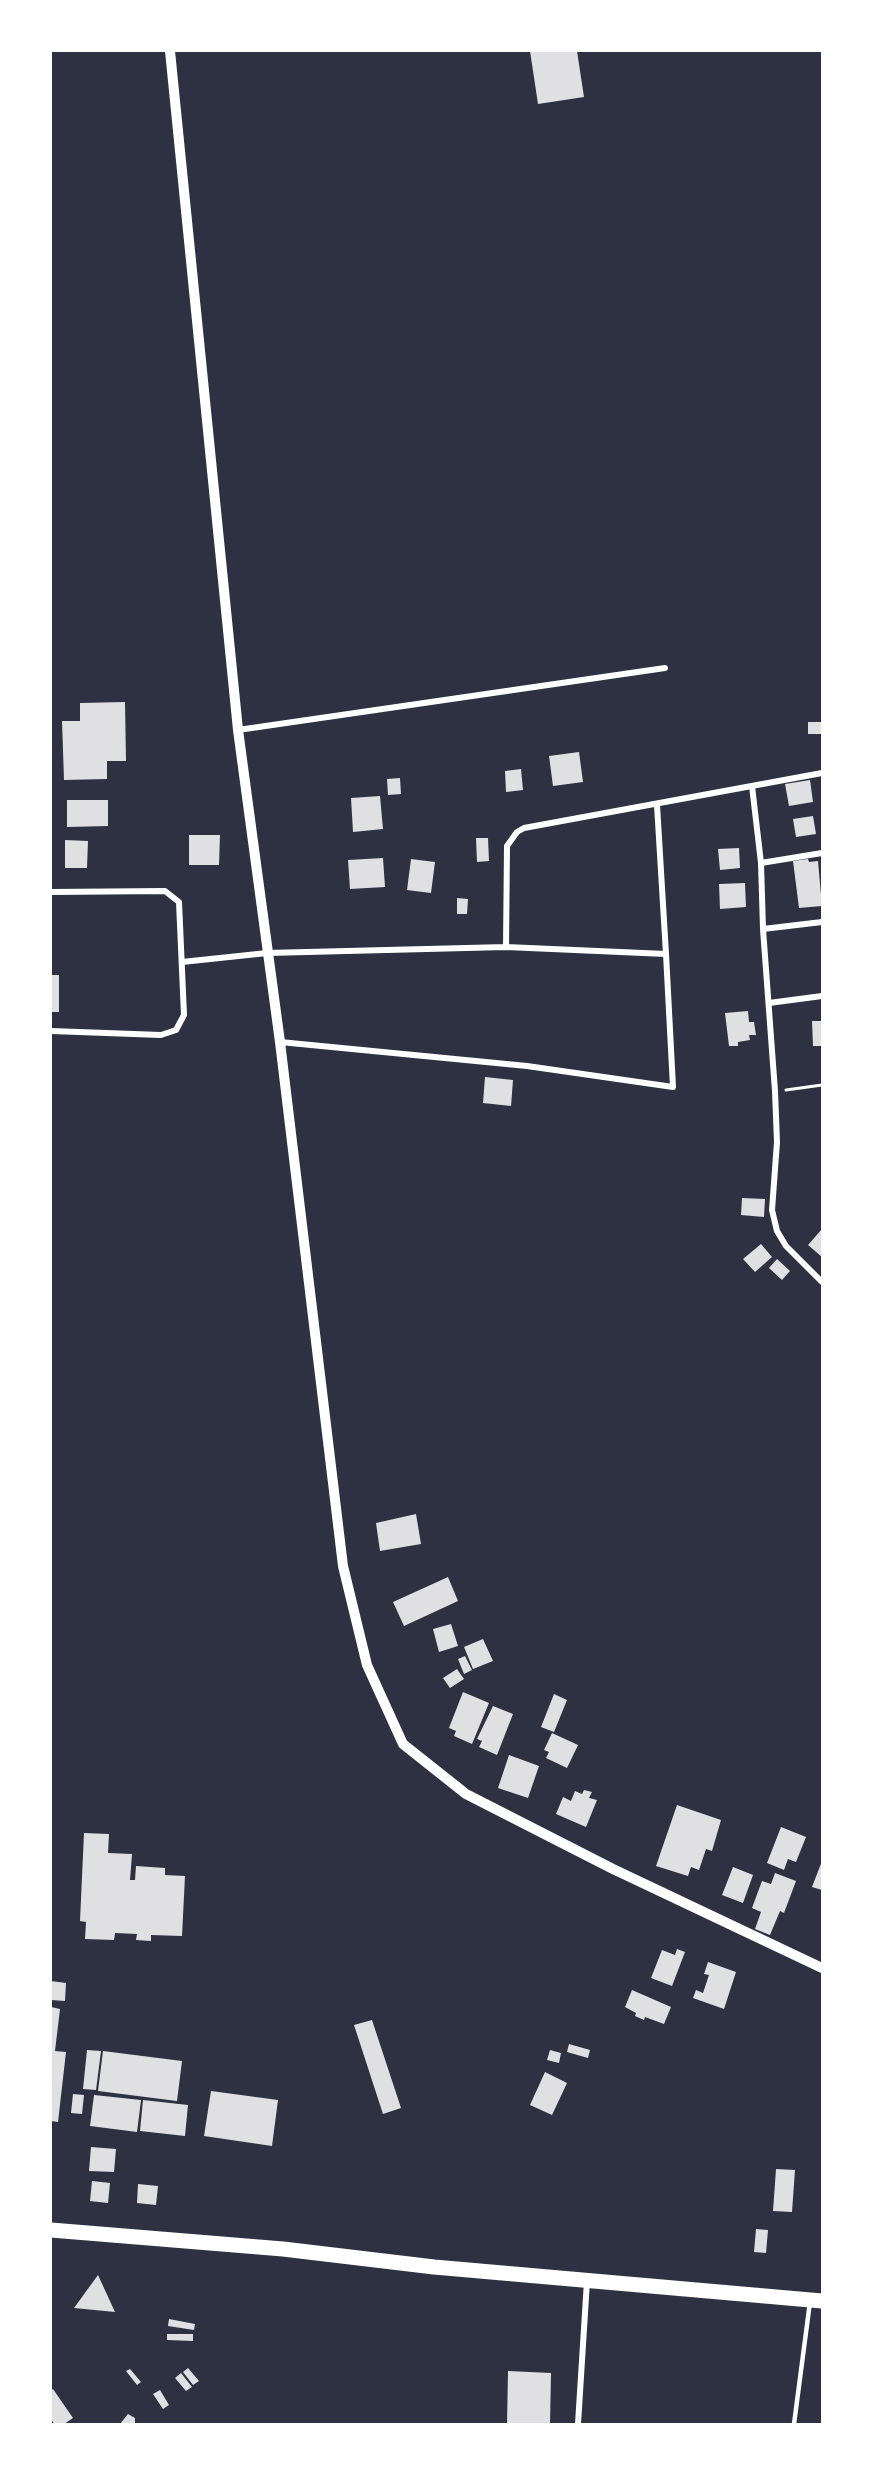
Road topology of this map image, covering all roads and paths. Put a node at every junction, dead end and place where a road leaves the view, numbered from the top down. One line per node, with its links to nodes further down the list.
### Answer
1 (170, 51): 3 (street)
2 (665, 668): 3 (street)
3 (238, 730): 13 (street)
4 (822, 772): 5 (street)
5 (752, 786): 6 (street); 8 (street)
6 (657, 805): 12 (street); 14 (street)
7 (822, 853): 8 (street)
8 (761, 863): 11 (street)
9 (51, 892): 15 (street)
10 (822, 922): 11 (street)
11 (763, 929): 17 (street)
12 (506, 947): 13 (street); 14 (street)
13 (267, 953): 15 (street); 19 (street)
14 (666, 954): 19 (street)
15 (182, 962): 18 (street)
16 (822, 996): 17 (street)
17 (769, 1003): 21 (street)
18 (51, 1031)
19 (280, 1042): 23 (street)
20 (822, 1085): 21 (path)
21 (775, 1091): 22 (street)
22 (822, 1281)
23 (822, 1968)
24 (51, 2230): 25 (highway)
25 (587, 2280): 26 (highway); 27 (street)
26 (816, 2300): 28 (lane)
27 (578, 2424)
28 (794, 2424)

